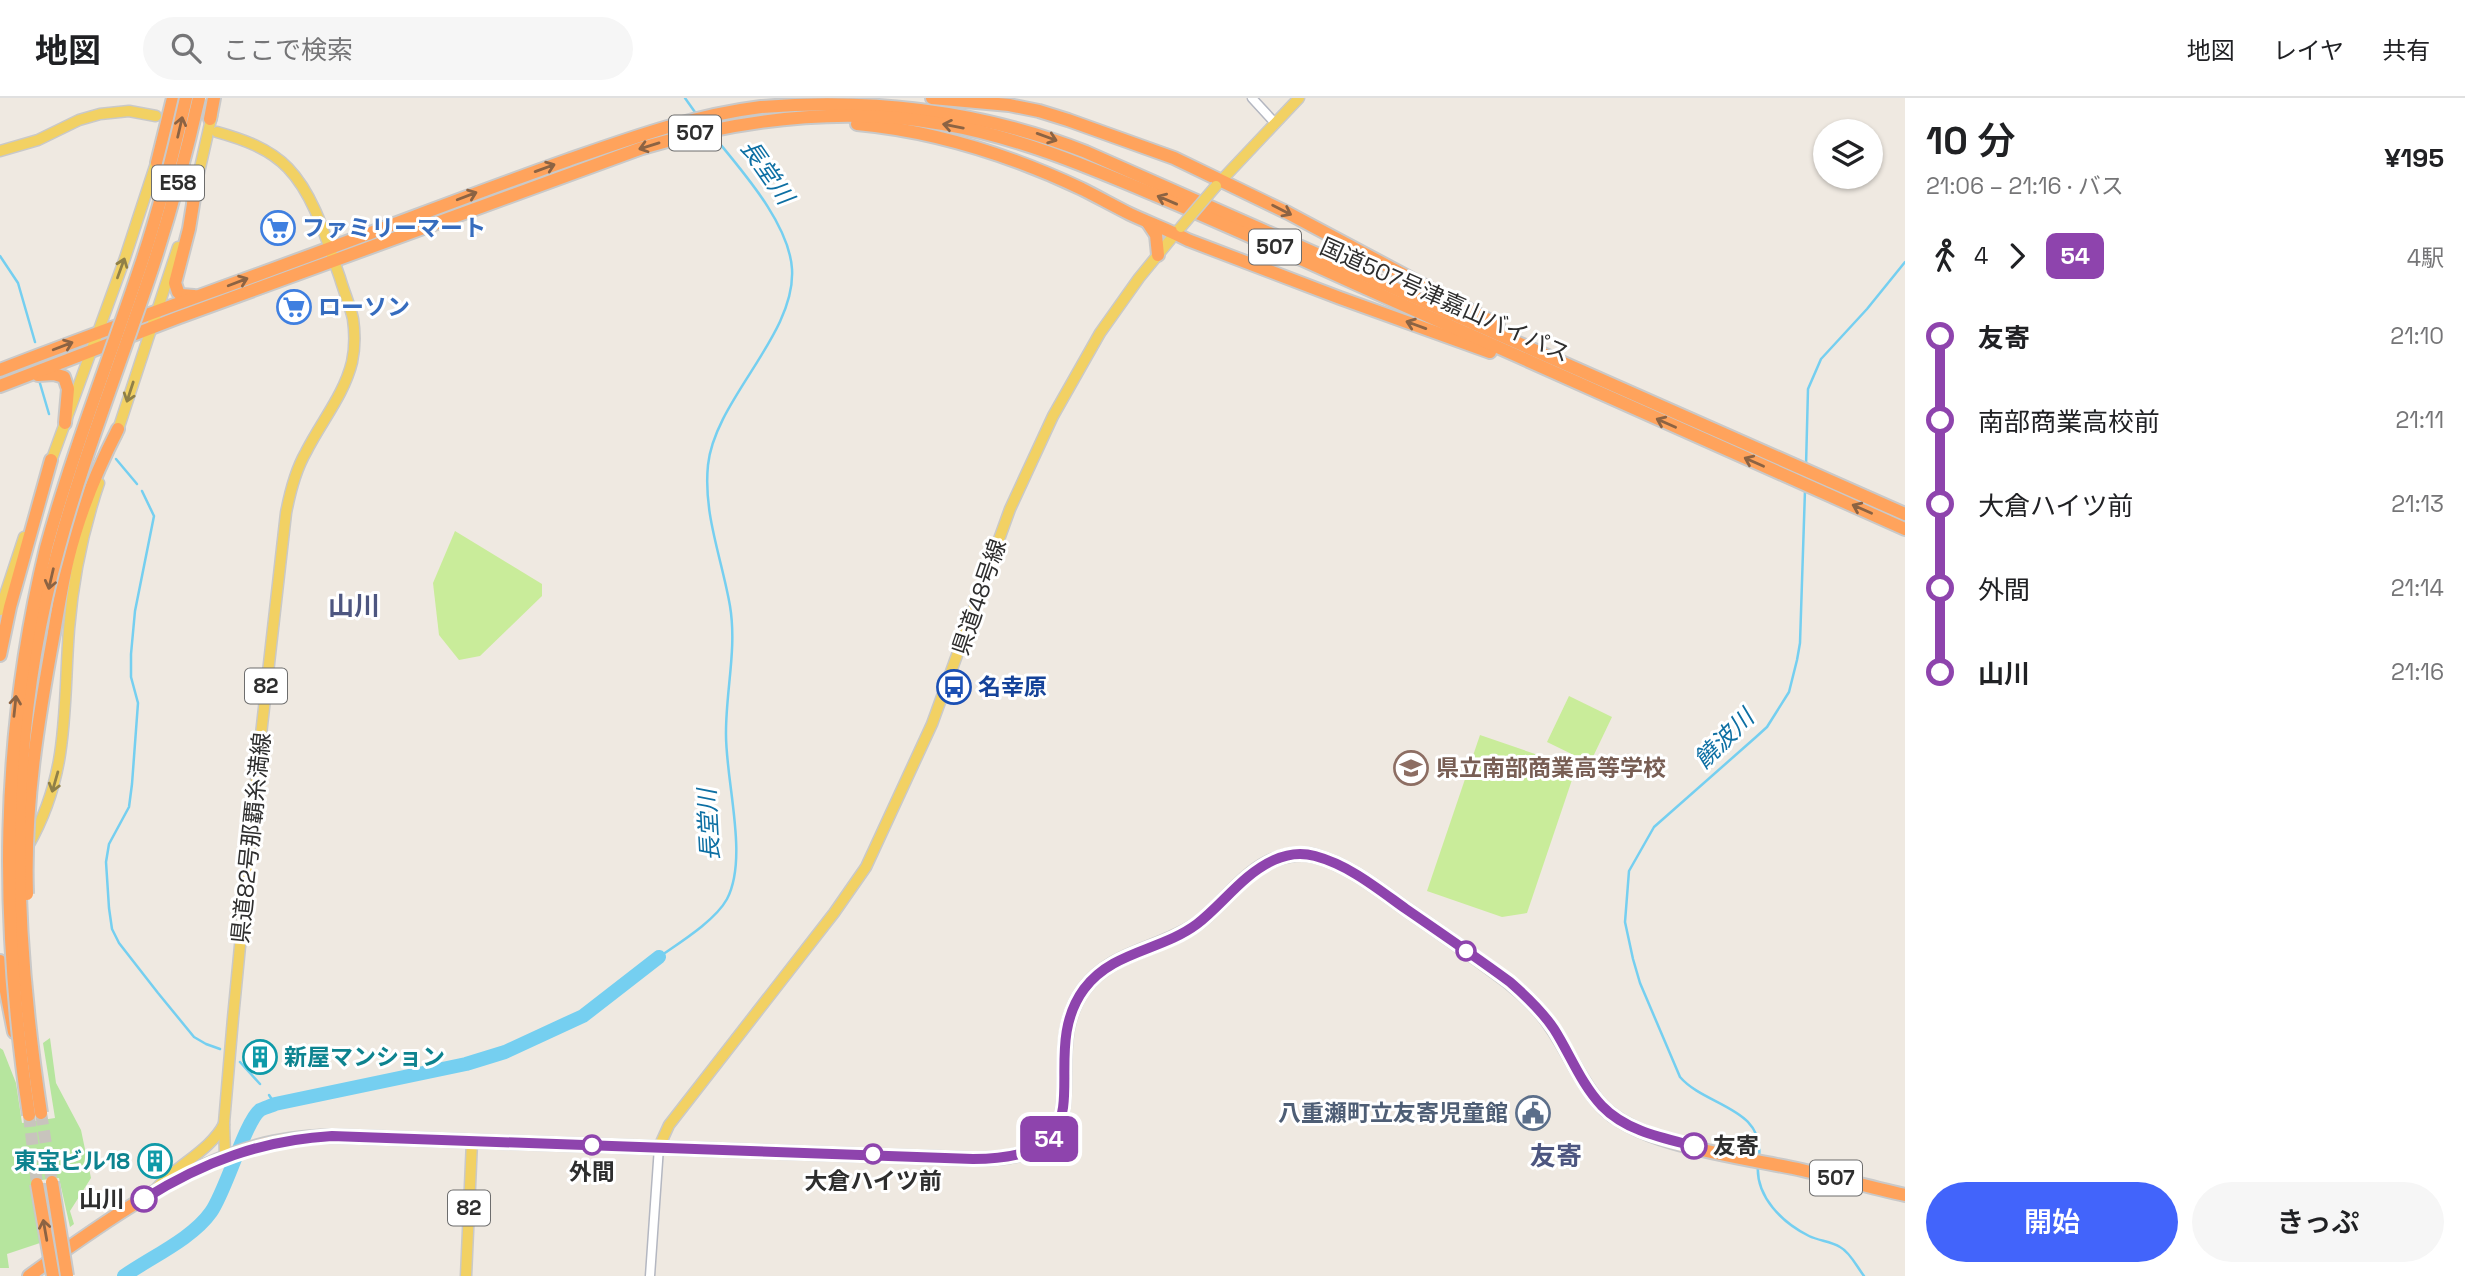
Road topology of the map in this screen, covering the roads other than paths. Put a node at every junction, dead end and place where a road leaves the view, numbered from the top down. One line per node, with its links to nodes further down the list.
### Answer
1 (166, 98): 17 (main road)
2 (173, 98): 17 (highway)
3 (187, 98): 28 (highway, E58, one-way to 3, bridge)
4 (199, 98): 28 (highway, E58, bridge)
5 (216, 98): 11 (highway)
6 (932, 98): 18 (highway)
7 (1252, 98): 13 (street)
8 (1299, 98): 13 (main road, 県道48号線)
9 (839, 100): 16 (highway, 国道507号津嘉山バイパス / 507); 33 (highway, 国道507号津嘉山バイパス / 507, one-way to 33)
10 (156, 116): 15 (main road)
11 (210, 119): 19 (main road)
12 (804, 120): 16 (highway, 国道507号津嘉山バイパス / 507, one-way to 16); 20 (highway); 33 (highway, 国道507号津嘉山バイパス / 507, one-way to 12)
13 (1275, 123): 18 (main road, 県道48号線)
14 (217, 132): 22 (main road, 県道82号那覇糸満線 / 82)
15 (0, 150)
16 (602, 155): 22 (highway, 国道507号津嘉山バイパス / 507, one-way to 16); 24 (highway, 国道507号津嘉山バイパス / 507)
17 (157, 163): 29 (main road, one-way to 17)
18 (1218, 183): 21 (main road, 県道48号線, bridge); 33 (highway, one-way to 33)
19 (194, 198): 25 (highway); 26 (main road)
20 (1148, 223): 21 (highway); 23 (highway)
21 (1178, 230): 23 (main road, 県道48号線); 33 (highway, one-way to 21)
22 (330, 248): 24 (main road, 県道82号那覇糸満線 / 82); 25 (highway, 国道507号津嘉山バイパス / 507, one-way to 22)
23 (1158, 255): 48 (main road, 県道48号線)
24 (334, 261): 27 (highway, 国道507号津嘉山バイパス / 507); 46 (main road, 県道82号那覇糸満線 / 82)
25 (200, 296): 26 (highway, 国道507号津嘉山バイパス / 507)
26 (157, 312): 27 (main road); 29 (highway, 国道507号津嘉山バイパス / 507)
27 (152, 328): 30 (highway, 国道507号津嘉山バイパス / 507); 36 (main road, one-way to 36)
28 (125, 329): 44 (highway, E58, bridge)
29 (98, 332): 30 (main road); 31 (highway, 国道507号津嘉山バイパス / 507, one-way to 29)
30 (92, 351): 32 (highway, 国道507号津嘉山バイパス / 507); 35 (main road)
31 (0, 370)
32 (22, 378): 34 (highway, 国道507号津嘉山バイパス / 507); 35 (highway)
33 (1598, 385): 38 (highway, 国道507号津嘉山バイパス / 507); 39 (highway, 国道507号津嘉山バイパス / 507, one-way to 33)
34 (0, 386)
35 (65, 423): 37 (main road)
36 (118, 429): 42 (main road, one-way to 42); 44 (highway, bridge)
37 (51, 460): 40 (main road); 41 (highway)
38 (1905, 514)
39 (1905, 528)
40 (0, 610)
41 (1, 651)
42 (0, 885)
43 (0, 961): 44 (highway, bridge)
44 (26, 1058): 45 (highway, E58, bridge)
45 (35, 1114)
46 (224, 1124): 49 (main road, 県道82号那覇糸満線 / 82); 52 (main road)
47 (471, 1141): 48 (highway, 507); 49 (highway, 507); 57 (main road, 82)
48 (659, 1147): 53 (highway, 507); 58 (street)
49 (226, 1157): 52 (highway, 507)
50 (52, 1182): 56 (highway, bridge)
51 (37, 1184): 55 (highway, one-way to 51, bridge)
52 (152, 1194): 54 (highway, 507)
53 (1905, 1195)
54 (29, 1276)
55 (53, 1276)
56 (67, 1276)
57 (466, 1276)
58 (650, 1276)

